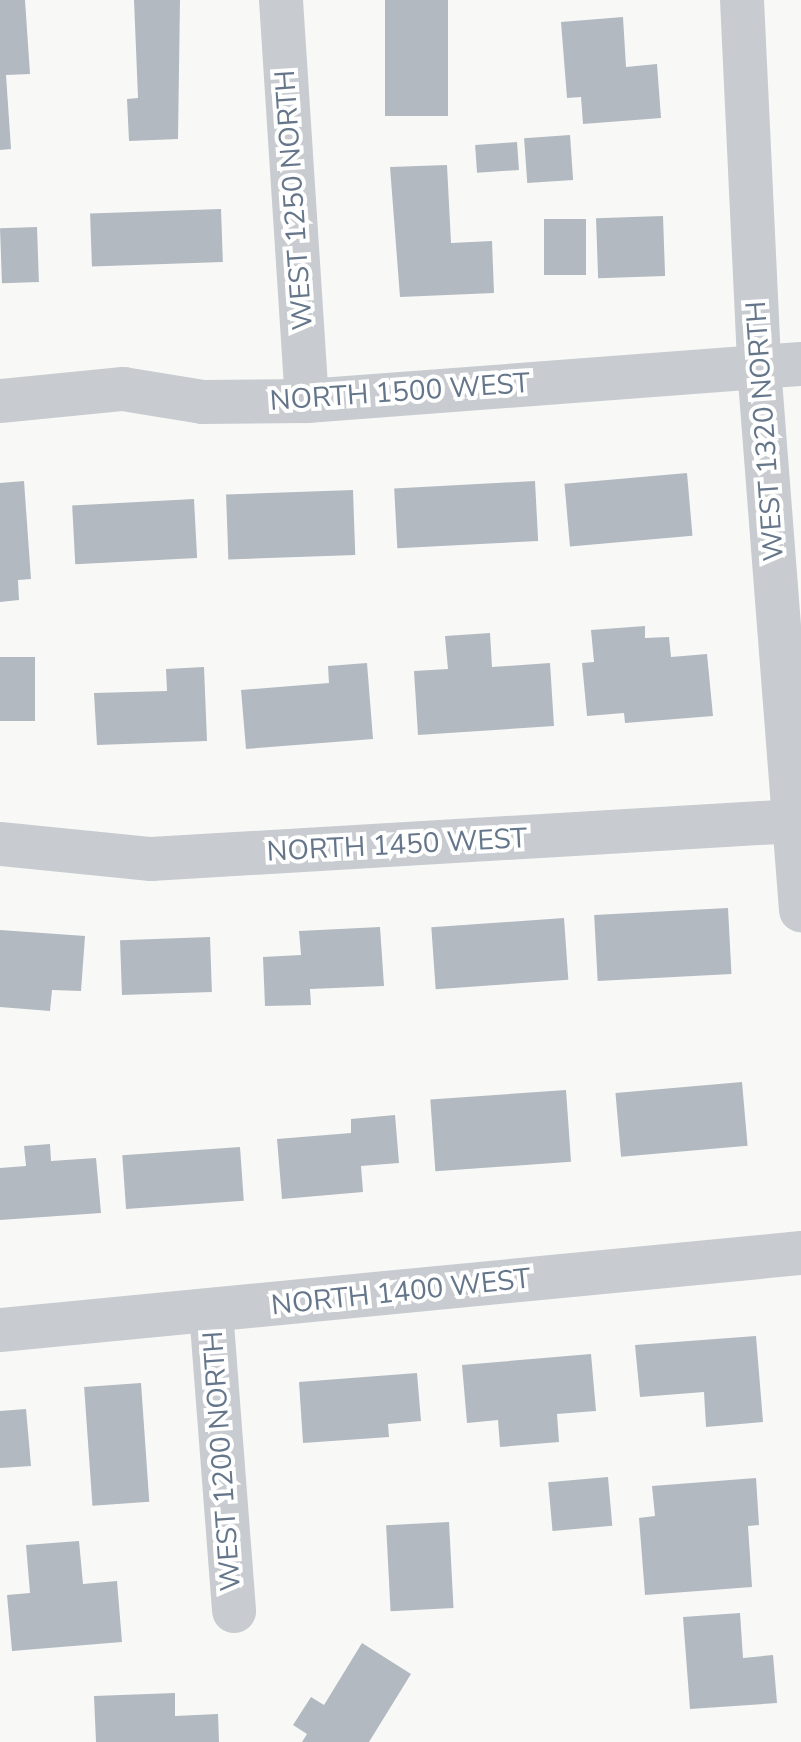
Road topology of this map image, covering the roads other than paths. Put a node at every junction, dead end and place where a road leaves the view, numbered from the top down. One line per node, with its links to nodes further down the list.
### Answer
1 (281, 0): 5 (street, WEST 1250 NORTH)
2 (742, 0): 3 (street, WEST 1320 NORTH)
3 (780, 366): 5 (street, NORTH 1500 WEST); 6 (street, WEST 1320 NORTH)
4 (0, 401): 5 (street, NORTH 1500 WEST)
5 (307, 401)
6 (794, 821): 7 (street, NORTH 1450 WEST); 8 (street, WEST 1320 NORTH)
7 (0, 844)
8 (801, 910)
9 (801, 1253): 10 (street, NORTH 1400 WEST)
10 (211, 1311): 11 (street, NORTH 1400 WEST); 12 (street, WEST 1200 NORTH)
11 (0, 1330)
12 (234, 1611)

